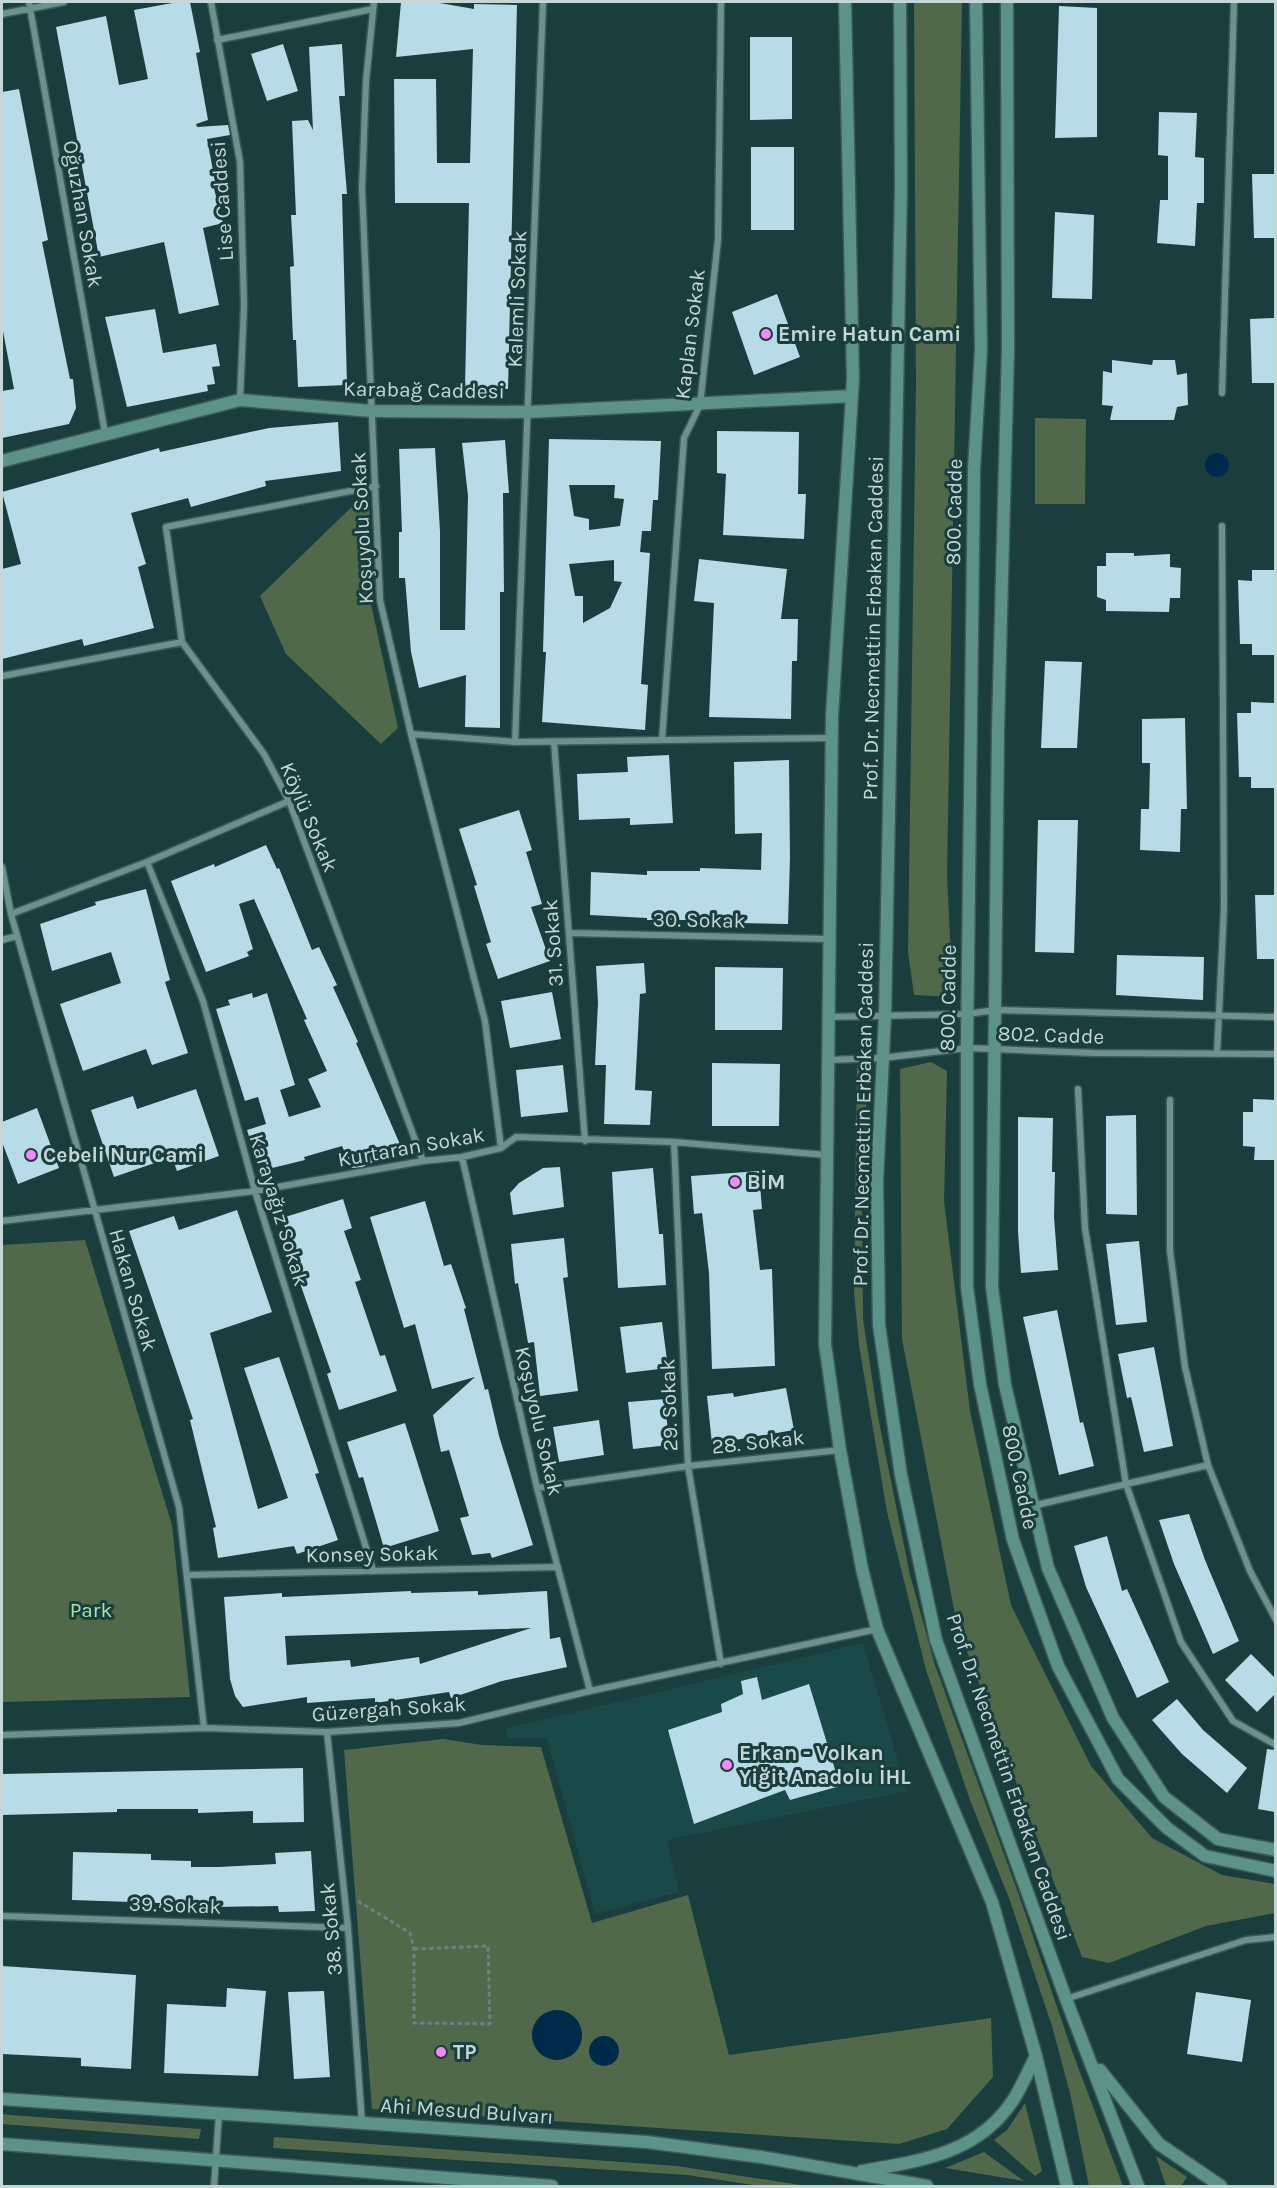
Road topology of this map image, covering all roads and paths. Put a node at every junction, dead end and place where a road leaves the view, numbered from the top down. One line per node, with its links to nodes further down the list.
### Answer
1 (64, 2): 10 (street)
2 (211, 2): 13 (street, Lise Caddesi)
3 (543, 2): 19 (street, Kalemli Sokak)
4 (721, 2): 17 (street, Kaplan Sokak)
5 (845, 2): 15 (main road, Prof. Dr. Necmettin Erbakan Caddesi)
6 (900, 2): 41 (main road, Prof. Dr. Necmettin Erbakan Caddesi)
7 (976, 2): 40 (main road, 800. Cadde)
8 (1007, 2): 39 (main road, 800. Cadde)
9 (1234, 2): 14 (street)
10 (29, 5): 12 (street); 20 (street, Oğuzhan Sokak)
11 (373, 5): 13 (street); 18 (street, Koşuyolu Sokak)
12 (2, 14)
13 (217, 40): 16 (street, Lise Caddesi)
14 (1222, 393)
15 (852, 396): 17 (main road, Karabağ Caddesi); 27 (main road, Prof. Dr. Necmettin Erbakan Caddesi)
16 (240, 400): 18 (main road, Karabağ Caddesi); 20 (main road, Karabağ Caddesi)
17 (700, 405): 19 (main road, Karabağ Caddesi); 28 (street, Kaplan Sokak)
18 (372, 411): 19 (main road, Karabağ Caddesi); 22 (street, Koşuyolu Sokak)
19 (529, 412): 29 (street, Kalemli Sokak)
20 (105, 433): 21 (main road, Karabağ Caddesi)
21 (2, 461)
22 (376, 486): 24 (street); 26 (street, Koşuyolu Sokak)
23 (1222, 526): 42 (street)
24 (182, 642): 25 (street); 31 (street, Köylü Sokak)
25 (2, 676)
26 (411, 734): 29 (street); 55 (street, Koşuyolu Sokak)
27 (831, 738): 28 (street); 37 (main road, Prof. Dr. Necmettin Erbakan Caddesi)
28 (662, 740): 30 (street)
29 (515, 742): 30 (street)
30 (554, 742): 35 (street, 31. Sokak)
31 (289, 801): 32 (street); 58 (street, Köylü Sokak)
32 (147, 862): 34 (street); 59 (street, Karayağız Sokak)
33 (2, 867): 34 (street, Hakan Sokak)
34 (11, 914): 36 (street, Hakan Sokak)
35 (569, 933): 37 (street, 30. Sokak); 53 (street, 31. Sokak)
36 (17, 936): 38 (street); 60 (street, Hakan Sokak)
37 (827, 939): 43 (main road, Prof. Dr. Necmettin Erbakan Caddesi)
38 (2, 940)
39 (996, 1010): 40 (street, 802. Cadde); 42 (street, 802. Cadde); 46 (main road, 800. Cadde)
40 (967, 1014): 41 (street, 802. Cadde); 45 (main road, 800. Cadde)
41 (885, 1015): 43 (street, 802. Cadde); 49 (main road, Prof. Dr. Necmettin Erbakan Caddesi)
42 (1220, 1015): 44 (street, 802. Cadde); 47 (street)
43 (827, 1017): 50 (main road, Prof. Dr. Necmettin Erbakan Caddesi)
44 (1275, 1017)
45 (967, 1048): 46 (street, 802. Cadde); 49 (street, 802. Cadde); 80 (main road, 800. Cadde)
46 (994, 1050): 47 (street, 802. Cadde); 67 (main road, 800. Cadde)
47 (1217, 1054): 48 (street, 802. Cadde)
48 (1275, 1054)
49 (882, 1058): 50 (street, 802. Cadde); 86 (main road, Prof. Dr. Necmettin Erbakan Caddesi)
50 (826, 1060): 56 (main road, Prof. Dr. Necmettin Erbakan Caddesi)
51 (1078, 1089): 65 (street)
52 (1170, 1100): 63 (street)
53 (585, 1141): 54 (street, Kurtaran Sokak); 55 (street, Kurtaran Sokak)
54 (674, 1142): 56 (street, Kurtaran Sokak); 64 (street, 29. Sokak)
55 (501, 1148): 57 (street, Kurtaran Sokak)
56 (826, 1155): 62 (main road, Prof. Dr. Necmettin Erbakan Caddesi)
57 (462, 1157): 58 (street, Kurtaran Sokak); 66 (street, Koşuyolu Sokak)
58 (423, 1161): 59 (street, Kurtaran Sokak)
59 (255, 1191): 60 (street, Kurtaran Sokak); 69 (street, Karayağız Sokak)
60 (93, 1211): 61 (street, Kurtaran Sokak); 70 (street, Hakan Sokak)
61 (2, 1221)
62 (840, 1450): 64 (street, 28. Sokak); 72 (main road, Prof. Dr. Necmettin Erbakan Caddesi)
63 (1208, 1465): 65 (street); 71 (street)
64 (688, 1466): 66 (street, 28. Sokak); 73 (street, 29. Sokak)
65 (1126, 1484): 67 (street); 78 (street)
66 (537, 1488): 68 (street, Koşuyolu Sokak)
67 (1032, 1506): 79 (main road, 800. Cadde)
68 (558, 1567): 69 (street, Konsey Sokak); 74 (street, Koşuyolu Sokak)
69 (373, 1570): 70 (street, Konsey Sokak)
70 (187, 1575): 75 (street, Hakan Sokak)
71 (1275, 1620)
72 (877, 1629): 73 (street, Güzergah Sokak); 87 (main road, Prof. Dr. Necmettin Erbakan Caddesi)
73 (721, 1664): 74 (street, Güzergah Sokak)
74 (590, 1691): 76 (street, Güzergah Sokak)
75 (204, 1728): 76 (street, Güzergah Sokak); 77 (street, Güzergah Sokak)
76 (327, 1732): 81 (street, 38. Sokak)
77 (2, 1735)
78 (1275, 1745)
79 (1275, 1850)
80 (1275, 1871)
81 (344, 1893): 83 (street, 38. Sokak); 85 (path)
82 (2, 1916): 83 (street, 39. Sokak)
83 (348, 1928): 91 (street, 38. Sokak)
84 (1275, 1937): 86 (street)
85 (414, 1949): 85 (path)
86 (1066, 1999): 88 (main road, Prof. Dr. Necmettin Erbakan Caddesi)
87 (1036, 2056): 94 (main road); 98 (main road, Prof. Dr. Necmettin Erbakan Caddesi)
88 (1091, 2059): 99 (main road, Prof. Dr. Necmettin Erbakan Caddesi); 100 (main road)
89 (2, 2100): 90 (main road, Ahi Mesud Bulvarı)
90 (219, 2114): 91 (main road, Ahi Mesud Bulvarı); 93 (street)
91 (362, 2123): 94 (main road, Ahi Mesud Bulvarı)
92 (2, 2144): 93 (main road)
93 (217, 2159): 95 (street); 96 (main road)
94 (850, 2173): 97 (main road, Ahi Mesud Bulvarı)
95 (214, 2187)
96 (552, 2187)
97 (927, 2187)
98 (1067, 2187)
99 (1138, 2187)
100 (1221, 2187)

